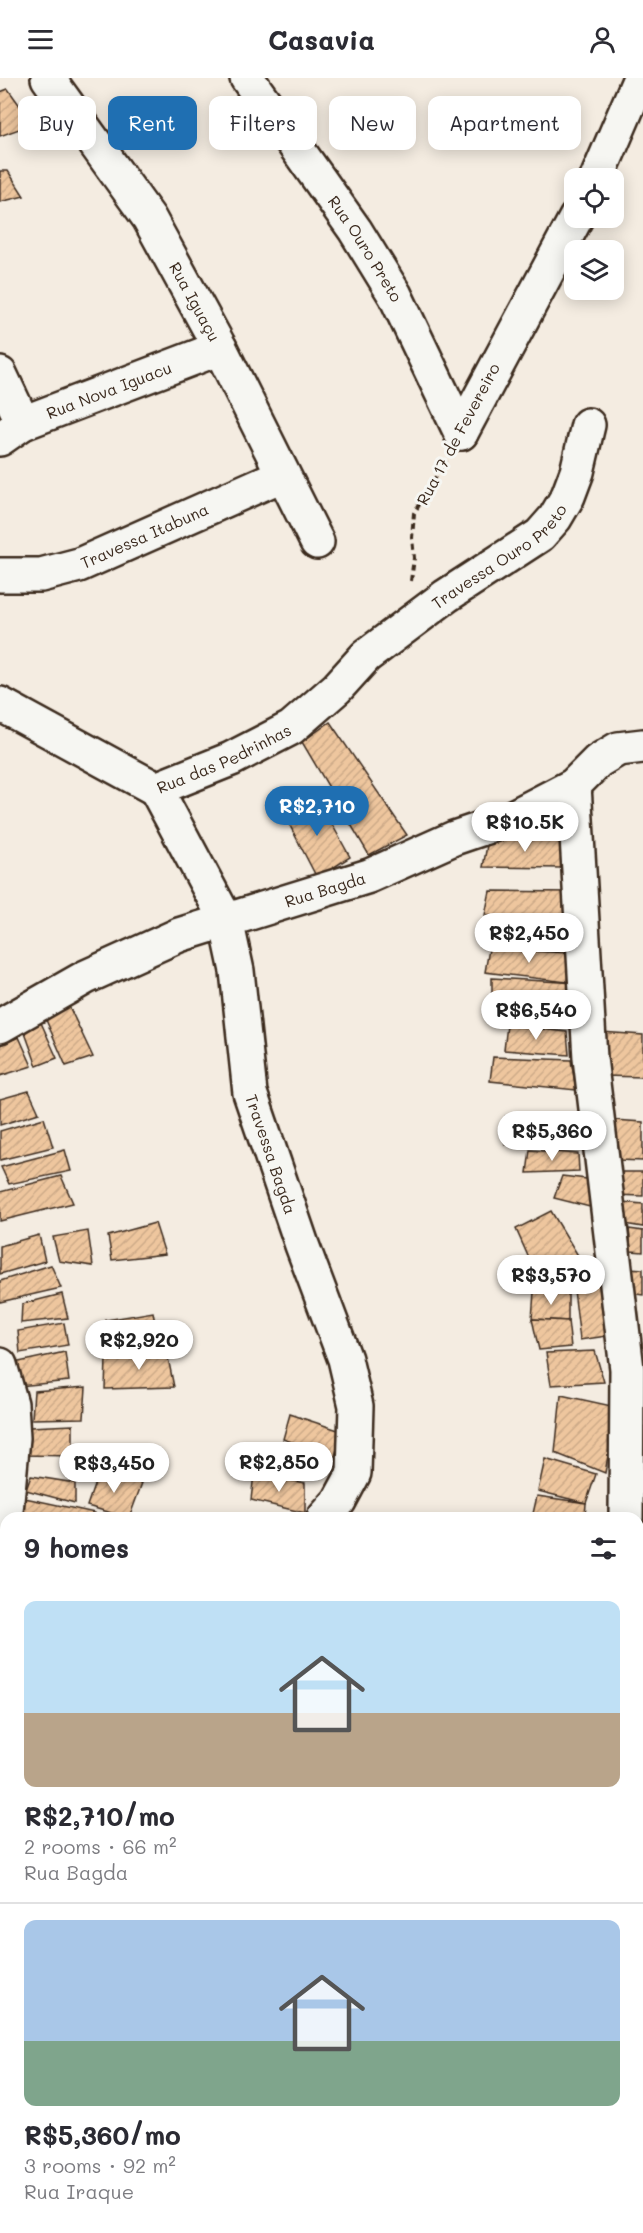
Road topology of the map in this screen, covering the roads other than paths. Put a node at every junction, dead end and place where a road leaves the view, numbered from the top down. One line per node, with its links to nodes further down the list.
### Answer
1 (48, 78): 6 (street, Rua Iguaçu)
2 (247, 78): 10 (street, Rua Ouro Preto)
3 (640, 78): 4 (street)
4 (601, 168)
5 (571, 228): 10 (street, Rua 17 de Fevereiro)
6 (220, 348): 9 (street, Rua Nova Iguacu); 11 (street, Rua Iguaçu)
7 (0, 374): 9 (street)
8 (588, 425): 14 (street, Travessa Ouro Preto)
9 (11, 431)
10 (461, 433)
11 (282, 475): 12 (street, Rua Iguaçu); 13 (street, Travessa Itabuna)
12 (317, 542)
13 (0, 575)
14 (366, 656): 18 (street, Rua das Pedrinhas)
15 (0, 704): 18 (street, Rua das Pedrinhas)
16 (643, 746): 17 (street, Rua Bagda)
17 (574, 785): 19 (street, Rua Bagda); 24 (street)
18 (156, 789): 19 (street, Travessa Bagda)
19 (226, 920): 20 (street, Rua Bagda); 23 (street, Travessa Bagda)
20 (0, 1026)
21 (0, 1365): 22 (street)
22 (6, 1512)
23 (329, 1512)
24 (626, 1512)

